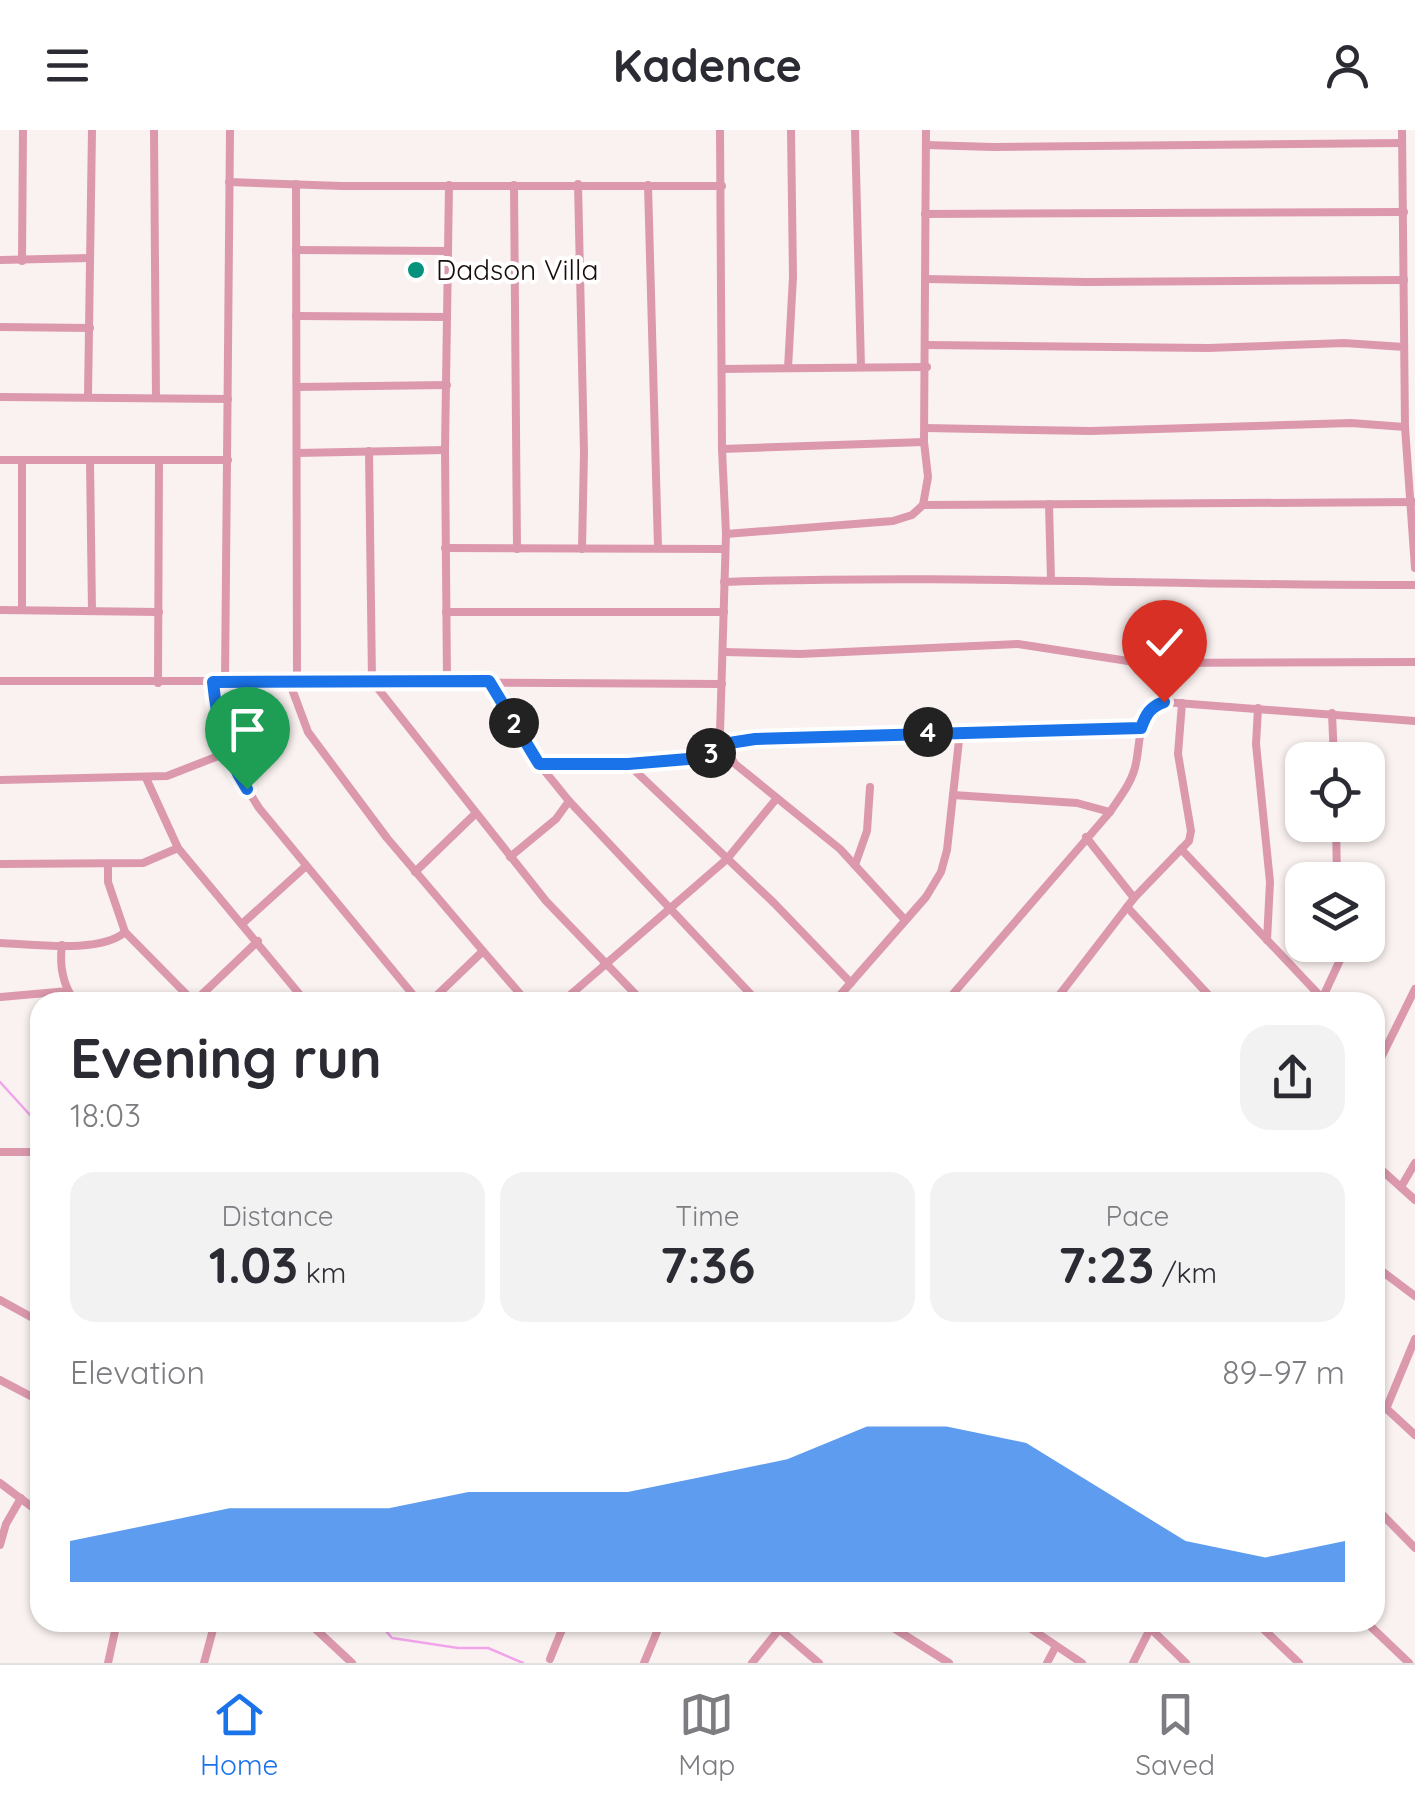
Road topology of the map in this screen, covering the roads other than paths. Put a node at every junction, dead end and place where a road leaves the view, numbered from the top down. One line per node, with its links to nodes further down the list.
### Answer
1 (23, 130): 27 (street)
2 (92, 130): 25 (street)
3 (154, 130): 44 (street)
4 (230, 130): 12 (street)
5 (720, 130): 18 (street)
6 (791, 130): 39 (street)
7 (856, 130): 36 (street)
8 (926, 130): 11 (street)
9 (1402, 130): 10 (street)
10 (1402, 143): 11 (street); 19 (street)
11 (926, 145): 20 (street)
12 (229, 182): 13 (street); 45 (street)
13 (296, 184): 16 (street); 23 (street)
14 (514, 184): 15 (street); 16 (street); 65 (street)
15 (578, 184): 17 (street); 66 (street)
16 (449, 185): 24 (street)
17 (648, 185): 18 (street); 63 (street)
18 (722, 186): 38 (street)
19 (1404, 212): 20 (street); 21 (street)
20 (924, 214): 28 (street)
21 (1403, 229): 22 (street); 29 (street)
22 (1415, 229)
23 (296, 250): 24 (street); 30 (street)
24 (447, 251): 31 (street)
25 (90, 258): 27 (street); 33 (street)
26 (0, 260): 27 (street)
27 (22, 260)
28 (926, 279): 29 (street); 34 (street)
29 (1404, 280): 35 (street)
30 (296, 316): 31 (street); 41 (street)
31 (447, 317): 40 (street)
32 (0, 327): 33 (street)
33 (90, 328): 42 (street)
34 (927, 345): 35 (street); 37 (street)
35 (1404, 347): 46 (street)
36 (861, 367): 37 (street); 39 (street)
37 (927, 367): 47 (street)
38 (722, 368): 39 (street); 49 (street)
39 (788, 368)
40 (447, 385): 41 (street); 50 (street)
41 (296, 387): 52 (street)
42 (88, 396): 43 (street); 44 (street)
43 (0, 397)
44 (156, 397): 45 (street)
45 (228, 398): 55 (street)
46 (1405, 427): 47 (street); 58 (street)
47 (925, 428): 48 (street)
48 (924, 442): 49 (street); 60 (street)
49 (722, 449): 61 (street)
50 (444, 450): 51 (street); 62 (street)
51 (370, 451): 52 (street); 82 (street)
52 (297, 453): 81 (street)
53 (0, 460): 54 (street)
54 (22, 460): 57 (street); 72 (street)
55 (228, 460): 56 (street); 80 (street)
56 (159, 461): 57 (street); 74 (street)
57 (90, 462): 73 (street)
58 (1413, 502): 59 (street); 67 (street)
59 (1049, 504): 60 (street); 68 (street)
60 (923, 505): 61 (street)
61 (726, 534): 64 (street)
62 (445, 548): 65 (street); 75 (street)
63 (658, 548): 64 (street); 66 (street)
64 (724, 548): 69 (street)
65 (517, 549): 66 (street)
66 (582, 549)
67 (1415, 568)
68 (1051, 580): 69 (street); 70 (street)
69 (724, 582): 76 (street)
70 (1415, 586)
71 (0, 610): 72 (street)
72 (22, 610): 73 (street)
73 (92, 611): 74 (street)
74 (159, 612): 86 (street)
75 (446, 612): 76 (street); 79 (street)
76 (724, 612): 77 (street)
77 (724, 652): 78 (street); 87 (street)
78 (1415, 662)
79 (447, 680): 82 (street); 83 (street)
80 (225, 681): 81 (street); 85 (street)
81 (293, 681): 82 (street); 116 (street)
82 (372, 681): 106 (street)
83 (489, 681): 87 (street); 97 (street)
84 (0, 682): 86 (street)
85 (213, 682): 86 (street); 96 (street)
86 (158, 683)
87 (722, 684): 95 (street)
88 (1182, 703): 89 (street); 92 (street); 109 (street)
89 (1258, 708): 90 (street); 123 (street)
90 (1332, 713): 91 (street); 94 (street)
91 (1415, 721)
92 (1141, 728): 93 (street); 105 (street)
93 (960, 731): 95 (street); 102 (street)
94 (1333, 742)
95 (723, 744): 98 (street); 103 (street)
96 (226, 752): 99 (street); 114 (street)
97 (539, 764): 98 (street); 104 (street)
98 (628, 764): 111 (street)
99 (146, 778): 100 (street); 108 (street)
100 (0, 780)
101 (870, 787): 115 (street)
102 (952, 795): 105 (street); 120 (street)
103 (778, 798): 111 (street); 115 (street)
104 (569, 801): 110 (street); 119 (street)
105 (1110, 812): 107 (street)
106 (474, 814): 110 (street); 116 (street)
107 (1086, 837): 117 (street); 144 (street)
108 (178, 848): 113 (street); 121 (street)
109 (1181, 848): 117 (street); 123 (street)
110 (510, 857): 129 (street)
111 (726, 859): 119 (street); 130 (street)
112 (0, 864): 113 (street)
113 (108, 865): 122 (street)
114 (306, 866): 121 (street); 137 (street)
115 (855, 866): 120 (street)
116 (415, 872): 127 (street)
117 (1134, 898): 118 (street)
118 (1127, 907): 145 (street); 146 (street)
119 (670, 911): 129 (street); 142 (street)
120 (905, 920): 130 (street)
121 (243, 923): 124 (street)
122 (124, 932): 126 (street); 134 (street)
123 (1267, 940): 147 (street)
124 (258, 941): 135 (street); 136 (street)
125 (0, 943): 126 (street)
126 (62, 945): 132 (street)
127 (484, 951): 138 (street); 139 (street)
128 (1339, 962): 148 (street)
129 (605, 966): 140 (street); 141 (street)
130 (851, 983): 143 (street)
131 (1415, 989): 151 (street)
132 (68, 991): 133 (street)
133 (58, 992)
134 (184, 992)
135 (204, 992)
136 (298, 992)
137 (412, 992)
138 (441, 992)
139 (519, 992)
140 (574, 992)
141 (632, 992)
142 (748, 992)
143 (843, 992)
144 (954, 992)
145 (1062, 992)
146 (1206, 992)
147 (1314, 992)
148 (1325, 992)
149 (30, 995): 150 (street)
150 (1, 998)
151 (1385, 1050)
152 (0, 1152): 153 (street)
153 (30, 1152)
154 (1415, 1163): 156 (street)
155 (1385, 1173): 156 (street)
156 (1400, 1187): 157 (street)
157 (1415, 1200)
158 (1385, 1274): 159 (street)
159 (1415, 1296)
160 (0, 1300): 161 (street)
161 (30, 1316)
162 (1415, 1339): 163 (street)
163 (1404, 1369): 164 (street); 167 (street)
164 (1415, 1371)
165 (0, 1380): 166 (street)
166 (30, 1396)
167 (1386, 1409): 168 (street)
168 (1415, 1436)
169 (0, 1483): 170 (street)
170 (20, 1498): 171 (street); 173 (street)
171 (30, 1506)
172 (1385, 1518): 174 (street)
173 (0, 1545)
174 (1415, 1548)
175 (115, 1632): 190 (street)
176 (212, 1632): 191 (street)
177 (319, 1632): 192 (street)
178 (562, 1632): 189 (street)
179 (657, 1632): 193 (street)
180 (773, 1632): 194 (street)
181 (786, 1632): 195 (street)
182 (900, 1632): 196 (street)
183 (1036, 1632): 188 (street)
184 (1145, 1632): 199 (street)
185 (1153, 1632): 200 (street)
186 (1266, 1632): 201 (street)
187 (1376, 1632): 202 (street)
188 (1056, 1646): 197 (street); 198 (street)
189 (550, 1660)
190 (108, 1663)
191 (204, 1663)
192 (352, 1663)
193 (644, 1663)
194 (752, 1663)
195 (819, 1663)
196 (949, 1663)
197 (1046, 1663)
198 (1082, 1663)
199 (1132, 1663)
200 (1186, 1663)
201 (1299, 1663)
202 (1409, 1663)

